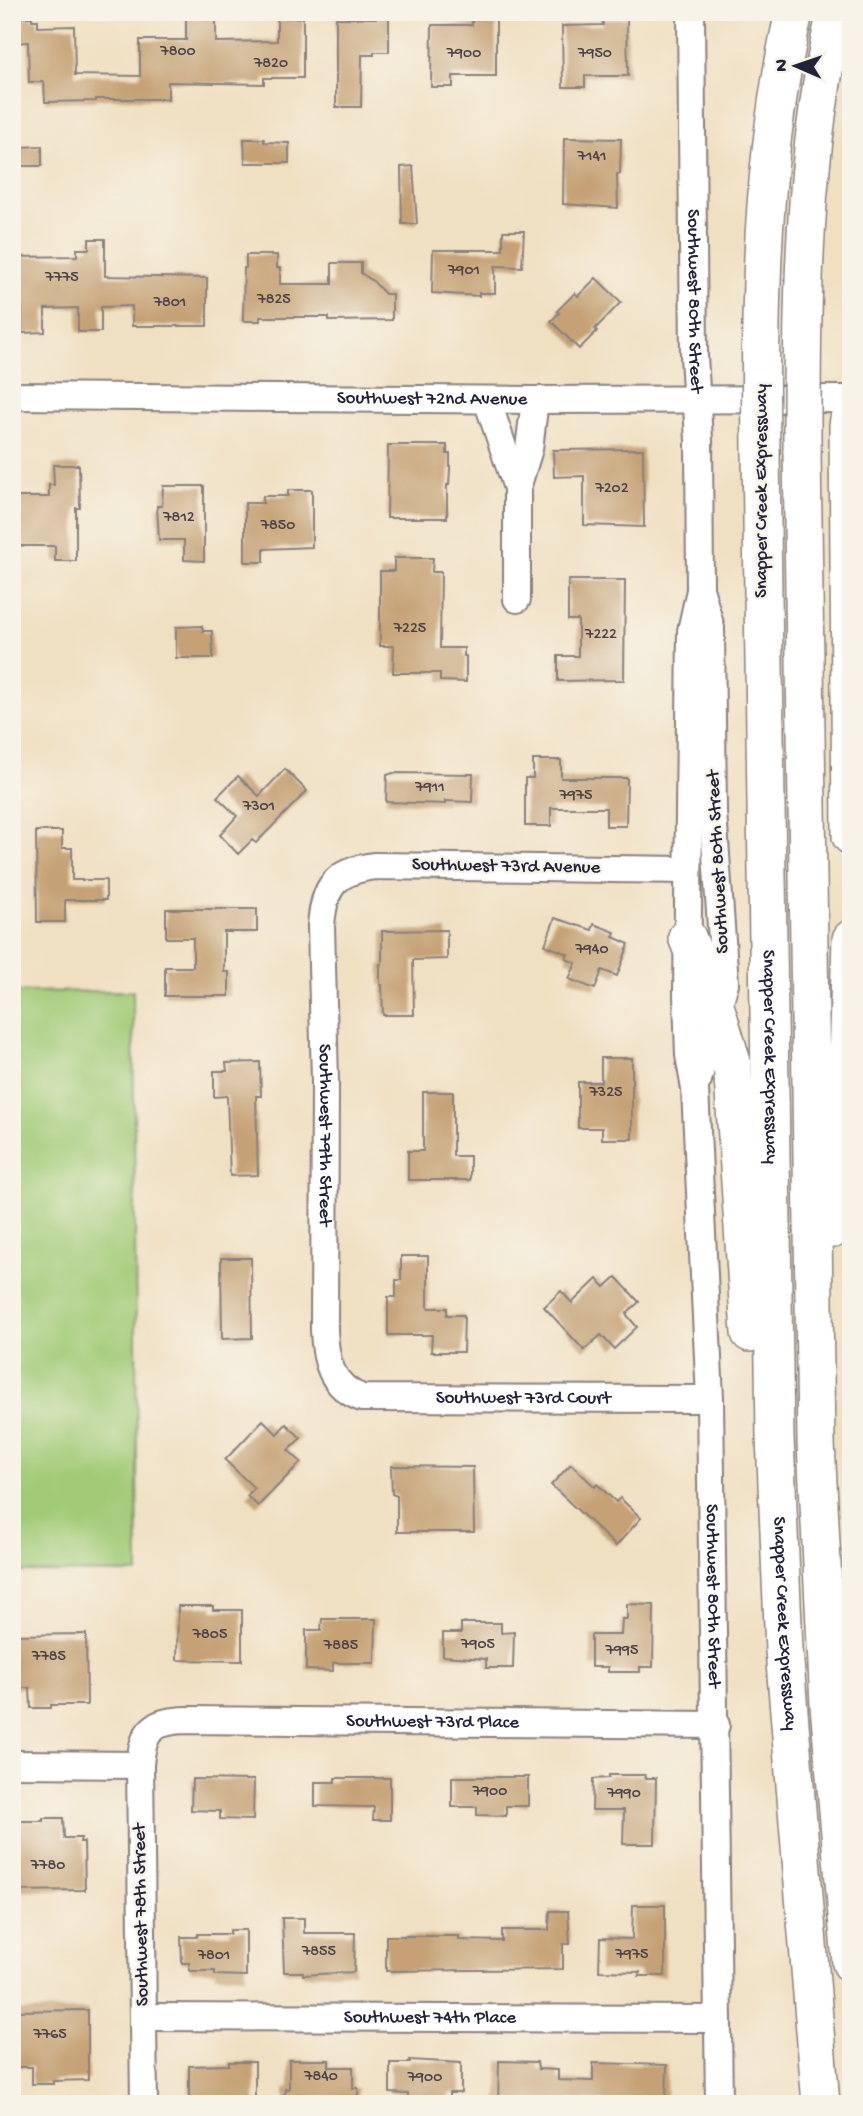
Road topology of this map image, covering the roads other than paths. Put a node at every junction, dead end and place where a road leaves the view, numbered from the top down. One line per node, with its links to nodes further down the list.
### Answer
1 (691, 12): 8 (street, Southwest 80th Street)
2 (794, 12): 23 (highway, Snapper Creek Expressway, bridge)
3 (836, 12): 22 (highway, Snapper Creek Expressway, bridge)
4 (12, 396): 6 (street, Southwest 72nd Avenue)
5 (851, 399): 8 (street, Southwest 72nd Avenue)
6 (487, 400): 7 (street, Southwest 72nd Avenue); 10 (street)
7 (535, 400): 8 (street, Southwest 72nd Avenue); 10 (street)
8 (697, 400): 11 (street, Southwest 80th Street)
9 (851, 407): 13 (highway)
10 (516, 449): 12 (street)
11 (700, 590): 14 (street, Southwest 80th Street); 18 (street, Southwest 80th Street)
12 (517, 599)
13 (851, 836)
14 (687, 870): 15 (street, Southwest 73rd Avenue); 16 (street, Southwest 80th Street)
15 (331, 886): 20 (street, Southwest 79th Street)
16 (687, 937): 18 (highway); 19 (street, Southwest 80th Street)
17 (851, 939): 22 (highway)
18 (717, 1012): 19 (street, Southwest 80th Street); 23 (highway)
19 (695, 1089): 21 (street, Southwest 80th Street)
20 (339, 1385): 21 (street, Southwest 73rd Court)
21 (710, 1399): 24 (street, Southwest 80th Street)
22 (816, 1443): 28 (highway, Snapper Creek Expressway)
23 (780, 1579): 33 (highway, Snapper Creek Expressway)
24 (716, 1725): 25 (street, Southwest 73rd Place); 30 (street, Southwest 80th Street)
25 (150, 1729): 27 (street, Southwest 78th Street)
26 (12, 1764): 27 (street)
27 (140, 1765): 29 (street, Southwest 78th Street)
28 (851, 1964)
29 (143, 2017): 30 (street, Southwest 74th Place); 31 (street, Southwest 78th Street)
30 (718, 2019): 32 (street, Southwest 80th Street)
31 (144, 2104)
32 (719, 2104)
33 (821, 2104)

